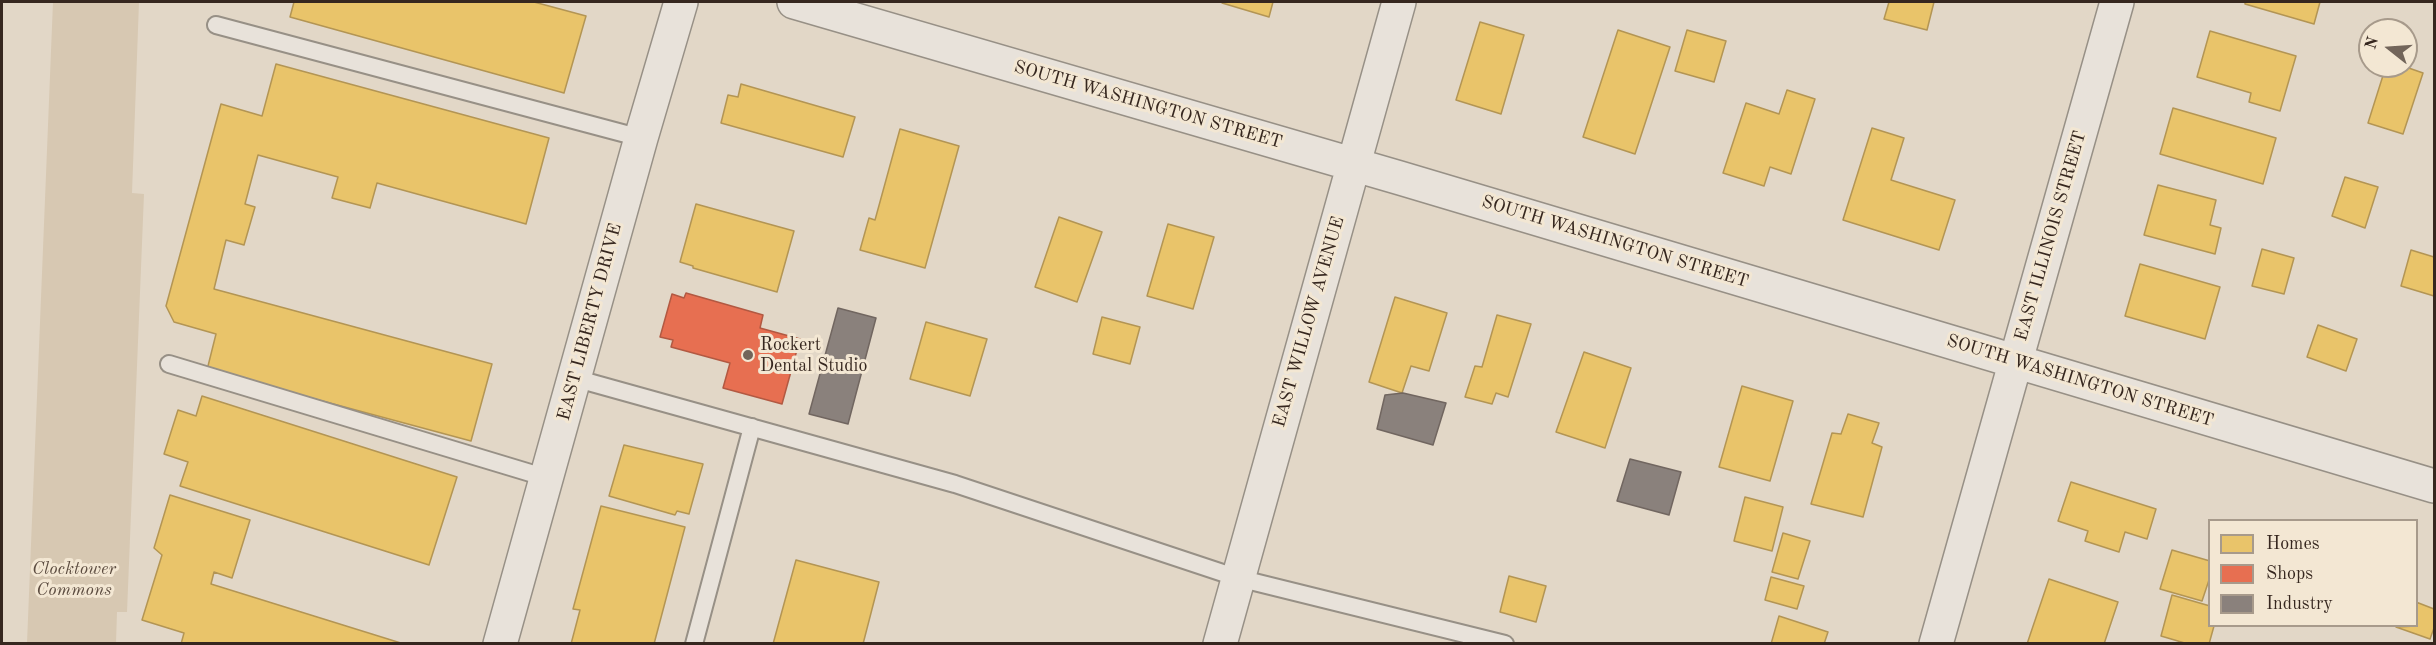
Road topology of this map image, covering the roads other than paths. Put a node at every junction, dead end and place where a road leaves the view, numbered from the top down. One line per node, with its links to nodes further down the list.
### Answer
1 (681, 2): 6 (street, EAST LIBERTY DRIVE)
2 (794, 2): 7 (street, SOUTH WASHINGTON STREET)
3 (1399, 2): 7 (street, EAST WILLOW AVENUE)
4 (2116, 2): 8 (street, EAST ILLINOIS STREET)
5 (216, 25): 6 (lane)
6 (641, 138): 10 (street, EAST LIBERTY DRIVE)
7 (1353, 164): 8 (street, SOUTH WASHINGTON STREET); 14 (street, EAST WILLOW AVENUE)
8 (2015, 361): 13 (street, SOUTH WASHINGTON STREET); 19 (street, EAST ILLINOIS STREET)
9 (169, 364): 12 (lane)
10 (574, 378): 11 (lane); 12 (street, EAST LIBERTY DRIVE)
11 (752, 427): 14 (lane); 16 (lane)
12 (547, 478): 15 (street, EAST LIBERTY DRIVE)
13 (2434, 486)
14 (1238, 578): 17 (street, EAST WILLOW AVENUE); 18 (lane)
15 (500, 644)
16 (694, 644)
17 (1220, 644)
18 (1505, 644)
19 (1936, 644)

